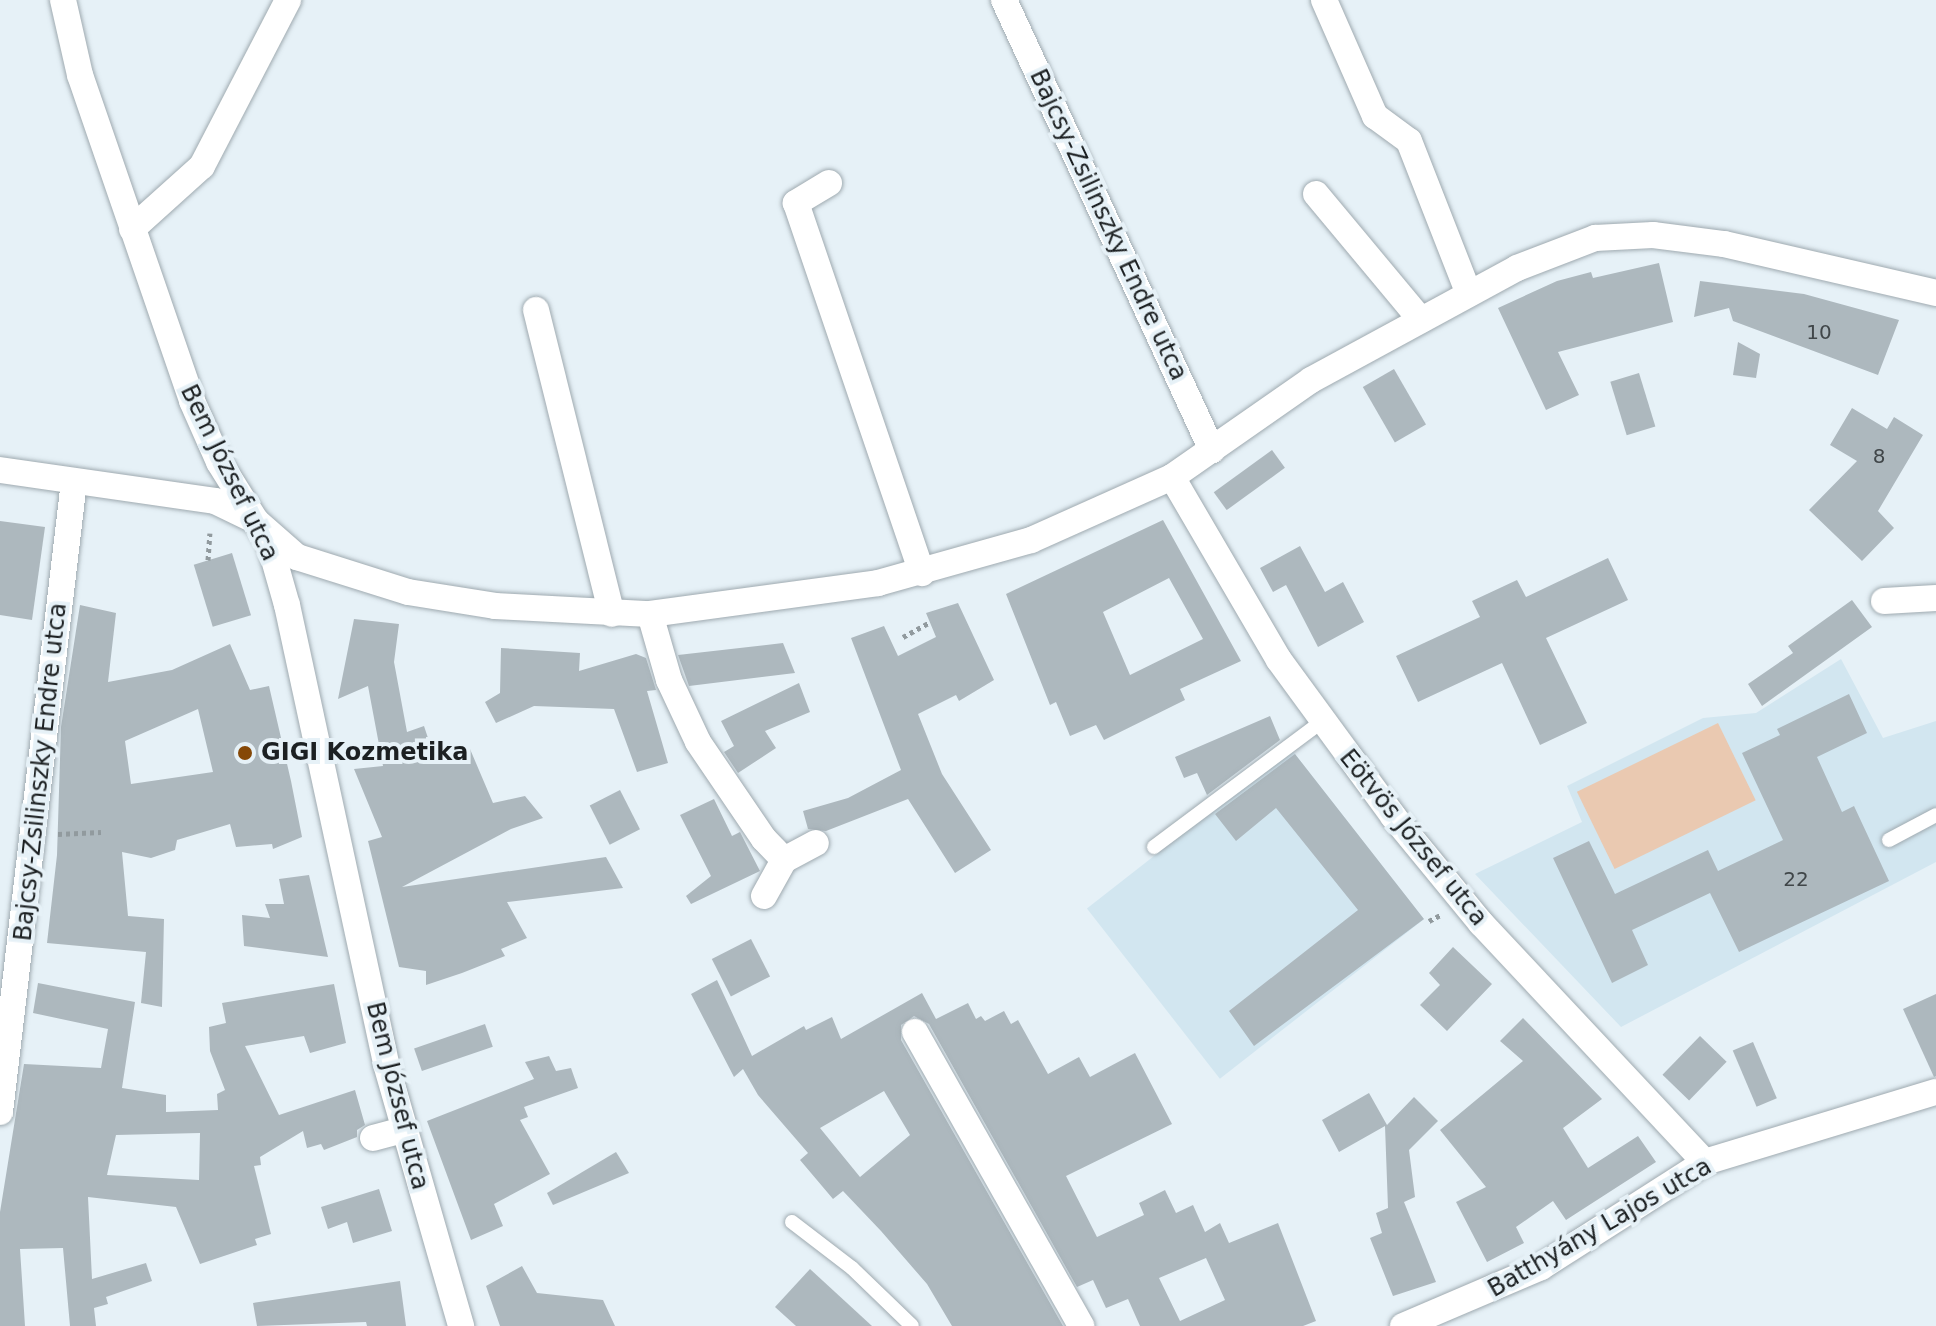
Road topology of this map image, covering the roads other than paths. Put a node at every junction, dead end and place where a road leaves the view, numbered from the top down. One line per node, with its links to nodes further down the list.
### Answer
1 (63, 0): 7 (street, Bem József utca)
2 (288, 0): 7 (street)
3 (1004, 0): 12 (street, Bajcsy-Zsilinszky Endre utca)
4 (1324, 0): 9 (street)
5 (829, 183): 17 (street)
6 (1316, 194): 11 (street)
7 (132, 229): 16 (street, Bem József utca)
8 (1936, 293): 9 (street)
9 (1469, 294): 11 (street)
10 (536, 310): 20 (street)
11 (1421, 320): 12 (street)
12 (1212, 450): 14 (street)
13 (0, 470): 15 (street)
14 (1172, 477): 17 (street); 22 (street, Eötvös József utca)
15 (74, 481): 16 (street); 31 (street, Bajcsy-Zsilinszky Endre utca)
16 (256, 521): 20 (street); 32 (street, Bem József utca)
17 (922, 573): 21 (street)
18 (1936, 598): 19 (street)
19 (1884, 601)
20 (612, 614): 21 (street)
21 (650, 614): 27 (street)
22 (1320, 723): 26 (lane); 34 (street, Eötvös József utca)
23 (1936, 815): 24 (lane)
24 (1889, 840)
25 (816, 843): 27 (street)
26 (1154, 847)
27 (784, 860): 28 (street)
28 (764, 896)
29 (915, 1032): 38 (street)
30 (1936, 1092): 34 (street, Batthyány Lajos utca)
31 (0, 1112)
32 (403, 1130): 33 (street); 36 (street, Bem József utca)
33 (373, 1138)
34 (1705, 1162): 39 (street, Batthyány Lajos utca)
35 (792, 1222): 37 (lane)
36 (461, 1326)
37 (912, 1326)
38 (1081, 1326)
39 (1403, 1326)

